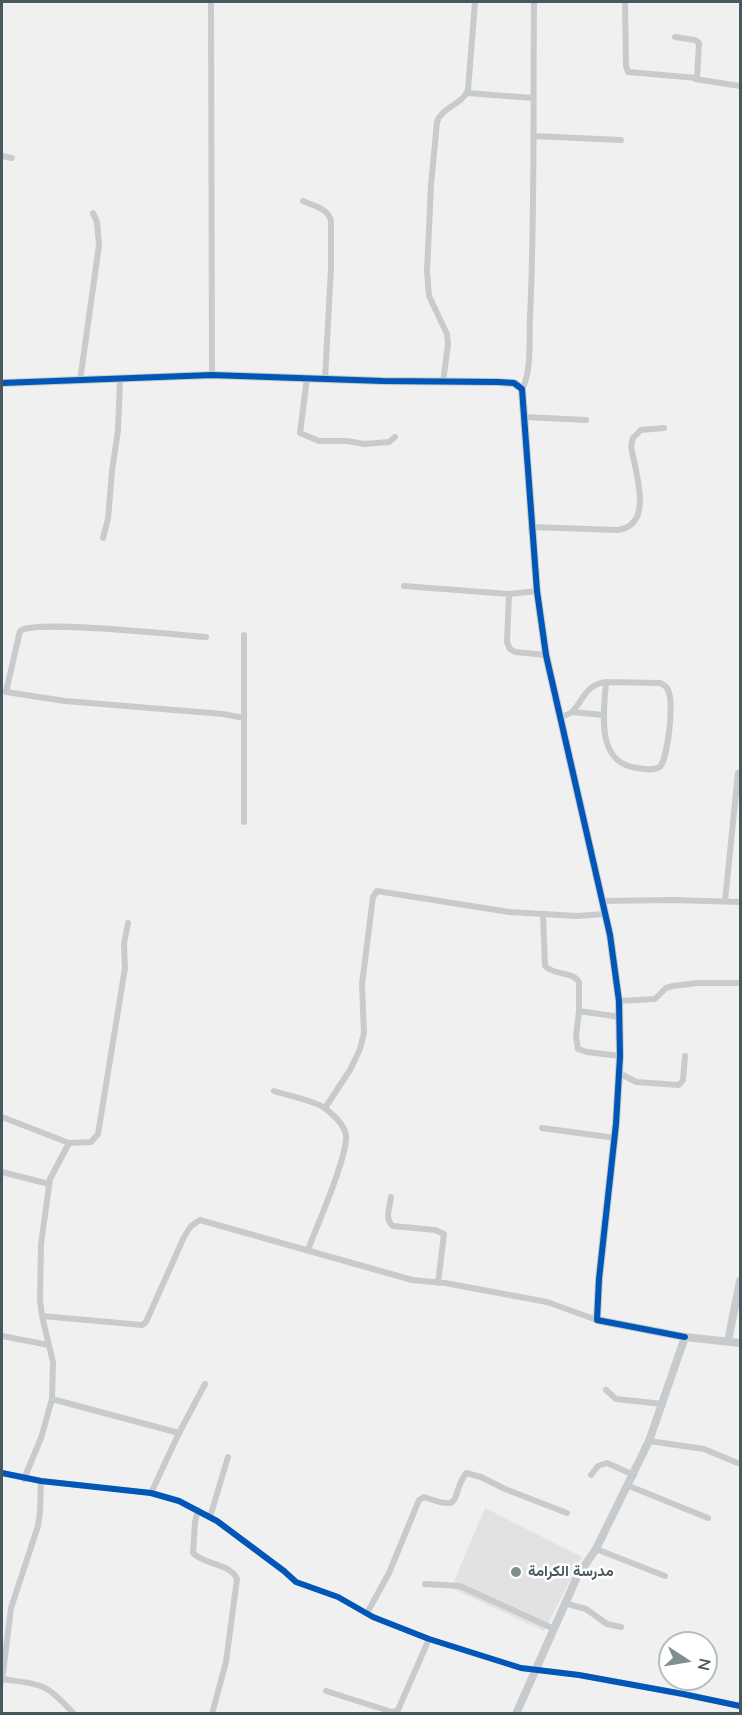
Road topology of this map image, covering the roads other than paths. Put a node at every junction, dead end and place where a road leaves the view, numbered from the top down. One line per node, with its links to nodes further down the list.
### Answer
1 (211, 2): 16 (street)
2 (475, 2): 8 (street)
3 (534, 2): 9 (street)
4 (624, 2): 6 (street)
5 (675, 37): 6 (street)
6 (694, 79): 7 (street)
7 (741, 86)
8 (467, 93): 9 (street); 21 (street)
9 (533, 98): 10 (street)
10 (533, 135): 11 (street); 23 (street)
11 (621, 140)
12 (2, 156): 13 (street)
13 (12, 158)
14 (303, 201): 19 (street)
15 (93, 213): 20 (street)
16 (212, 375): 17 (street); 18 (street)
17 (307, 378): 19 (street); 27 (street)
18 (120, 379): 20 (street); 29 (street)
19 (325, 379): 21 (street)
20 (80, 381): 22 (street)
21 (443, 382): 23 (street)
22 (2, 383)
23 (522, 389): 24 (street)
24 (525, 417): 25 (street); 28 (street)
25 (586, 420)
26 (664, 428): 28 (street)
27 (395, 437)
28 (531, 527): 31 (street)
29 (104, 538)
30 (404, 586): 32 (street)
31 (537, 591): 32 (street); 35 (street)
32 (508, 594): 35 (street)
33 (244, 635): 41 (street)
34 (206, 637): 37 (street)
35 (546, 655): 40 (street)
36 (606, 682): 38 (street); 39 (street); 39 (street)
37 (4, 694): 41 (street)
38 (572, 712): 39 (street); 40 (street)
39 (604, 715)
40 (560, 717): 44 (street)
41 (244, 718): 43 (street)
42 (738, 773): 45 (street)
43 (244, 822)
44 (602, 901): 45 (street); 48 (street)
45 (725, 902): 46 (street)
46 (741, 902)
47 (543, 914): 48 (street); 52 (street); 58 (street)
48 (605, 914): 51 (street)
49 (128, 923): 62 (street)
50 (741, 983): 51 (street)
51 (619, 1000): 53 (street)
52 (579, 1011): 53 (street); 54 (street)
53 (620, 1017): 54 (street)
54 (620, 1056): 56 (street)
55 (685, 1056): 56 (street)
56 (619, 1073): 61 (street)
57 (274, 1091): 58 (street)
58 (325, 1108): 66 (street)
59 (2, 1117): 62 (street)
60 (542, 1128): 61 (street)
61 (615, 1138): 70 (street)
62 (69, 1143): 64 (street)
63 (2, 1172): 64 (street)
64 (49, 1184): 69 (street)
65 (391, 1197): 68 (street)
66 (308, 1250): 68 (street); 69 (street)
67 (741, 1281): 73 (street)
68 (438, 1283): 70 (street)
69 (42, 1316): 75 (street)
70 (597, 1320): 72 (street)
71 (2, 1336): 75 (street)
72 (685, 1337): 73 (street); 79 (street)
73 (728, 1341): 74 (street)
74 (741, 1343)
75 (49, 1345): 78 (street)
76 (205, 1384): 80 (street)
77 (606, 1390): 79 (street)
78 (52, 1399): 80 (street); 87 (street)
79 (663, 1404): 81 (street)
80 (179, 1433): 90 (street)
81 (649, 1441): 83 (street); 86 (street)
82 (228, 1457): 93 (street)
83 (741, 1464)
84 (2, 1473): 87 (street)
85 (591, 1474): 86 (street)
86 (634, 1475): 89 (street)
87 (24, 1479): 88 (street)
88 (40, 1481): 90 (street); 104 (street)
89 (628, 1486): 94 (street); 95 (street)
90 (152, 1493): 91 (street)
91 (198, 1510): 93 (street); 108 (street)
92 (567, 1513): 99 (street)
93 (210, 1517): 99 (street)
94 (708, 1518)
95 (596, 1549): 96 (street); 98 (street)
96 (665, 1576)
97 (425, 1584): 101 (street)
98 (564, 1603): 100 (street); 101 (street)
99 (367, 1613): 102 (street)
100 (621, 1627)
101 (552, 1628): 103 (street)
102 (429, 1639): 103 (street); 105 (street)
103 (534, 1670): 106 (street); 109 (street)
104 (2, 1680): 107 (street)
105 (326, 1691)
106 (741, 1706)
107 (74, 1713)
108 (212, 1713)
109 (516, 1713)

